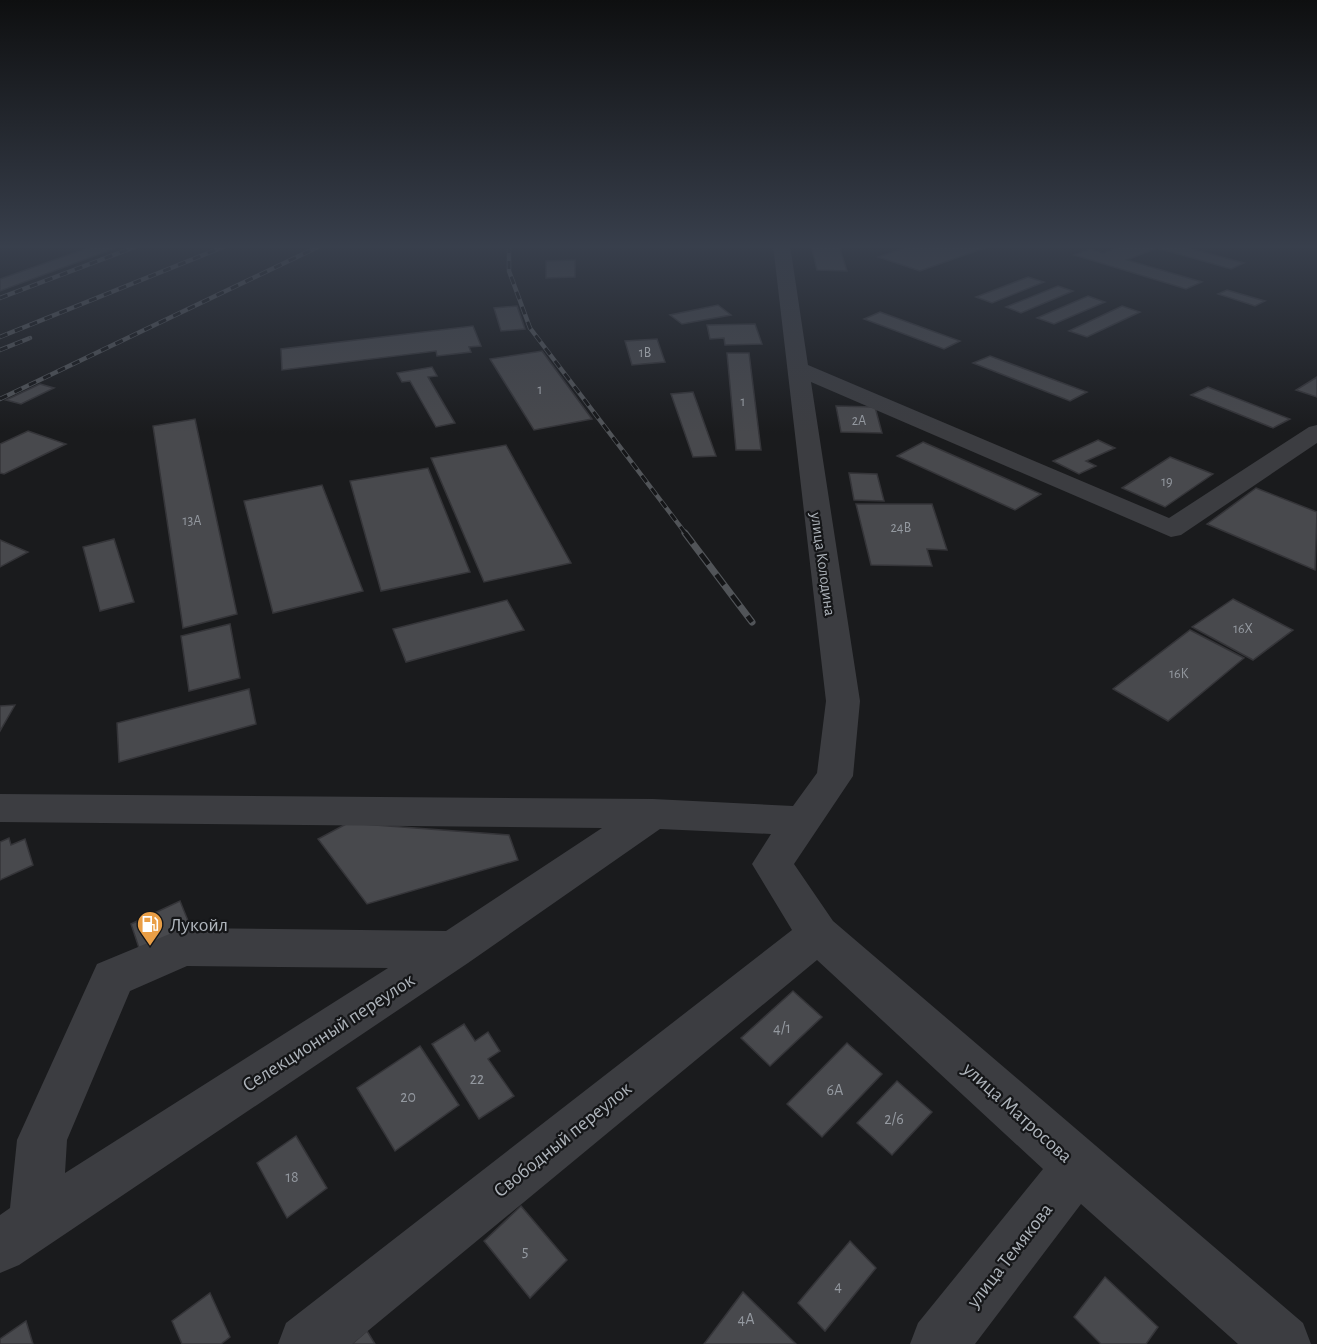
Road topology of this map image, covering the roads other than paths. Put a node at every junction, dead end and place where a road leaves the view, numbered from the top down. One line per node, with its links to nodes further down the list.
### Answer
1 (790, 308): 2 (street, улица Колодина)
2 (798, 369): 3 (street); 6 (street, улица Колодина)
3 (1317, 432)
4 (0, 808): 5 (street)
5 (653, 814): 6 (street); 9 (street, Селекционный переулок)
6 (803, 821): 7 (street, улица Колодина)
7 (772, 864): 8 (street, улица Матросова)
8 (818, 934): 10 (street, улица Матросова); 12 (street, Свободный переулок)
9 (453, 950): 11 (street, Селекционный переулок); 11 (street)
10 (1078, 1166): 13 (street, улица Темякова); 14 (street, улица Матросова)
11 (18, 1234)
12 (307, 1344)
13 (939, 1344)
14 (1282, 1344)

